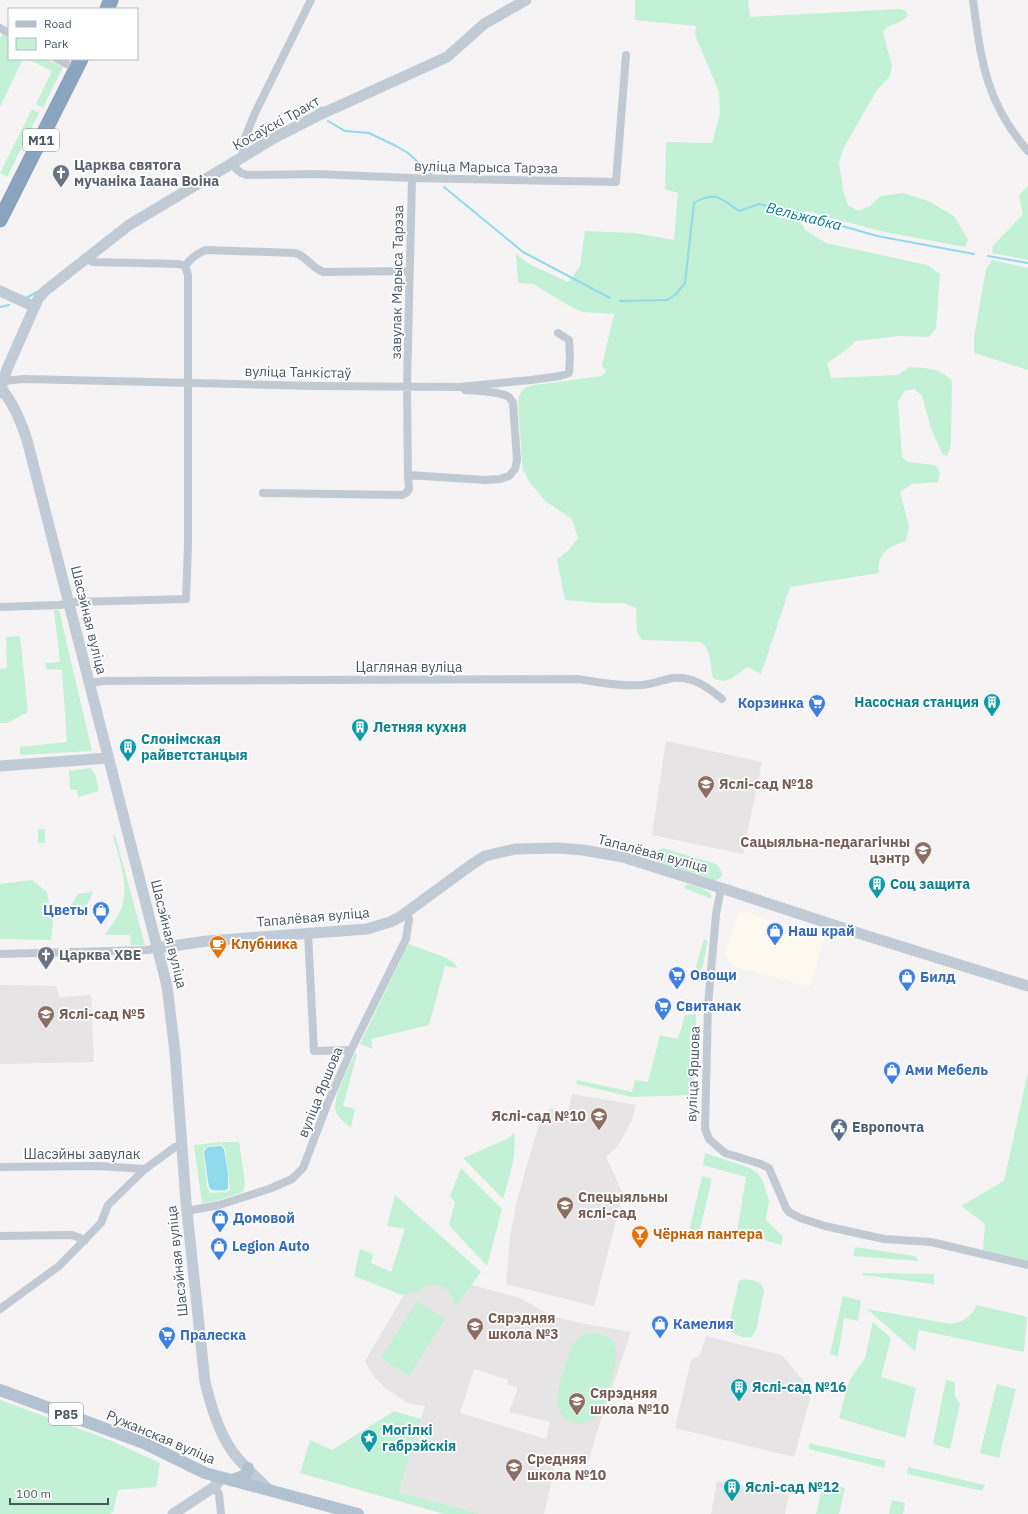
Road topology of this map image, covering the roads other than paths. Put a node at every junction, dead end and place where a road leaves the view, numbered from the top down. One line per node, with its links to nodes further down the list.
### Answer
1 (311, 0): 8 (street)
2 (526, 0): 8 (main road, Косаўскі Тракт)
3 (973, 0): 7 (street)
4 (626, 55): 10 (street, вуліца Марыса Тарэза)
5 (61, 60): 6 (street)
6 (79, 64): 11 (highway, М11)
7 (1028, 151)
8 (244, 157): 9 (main road, Косаўскі Тракт)
9 (231, 164): 10 (street, вуліца Марыса Тарэза); 12 (main road, Косаўскі Тракт)
10 (412, 178): 14 (street, завулак Марыса Тарэза)
11 (0, 220)
12 (87, 258): 13 (street); 16 (main road, Косаўскі Тракт)
13 (185, 266): 14 (street); 18 (street)
14 (410, 271): 20 (street, завулак Марыса Тарэза)
15 (0, 290): 16 (main road)
16 (33, 306): 19 (main road, Косаўскі Тракт)
17 (558, 333): 21 (street, вуліца Танкістаў)
18 (188, 382): 19 (street, вуліца Танкістаў); 20 (street, вуліца Танкістаў); 25 (street)
19 (1, 386): 22 (main road, Косаўскі Тракт); 25 (main road, Шасэйная вуліца)
20 (408, 386): 21 (street, вуліца Танкістаў); 23 (street)
21 (459, 387): 23 (street, вуліца Танкістаў)
22 (0, 400)
23 (408, 474): 24 (street)
24 (263, 493)
25 (69, 604): 26 (street); 27 (main road, Шасэйная вуліца)
26 (0, 607)
27 (89, 683): 28 (street, Цагляная вуліца); 29 (main road, Шасэйная вуліца)
28 (722, 699)
29 (108, 758): 30 (main road); 34 (main road, Шасэйная вуліца)
30 (0, 766)
31 (721, 888): 32 (main road, Тапалёвая вуліца); 36 (main road, Тапалёвая вуліца); 44 (street, вуліца Яршова)
32 (406, 912): 33 (main road, Тапалёвая вуліца); 37 (street, вуліца Яршова)
33 (308, 934): 34 (main road, Тапалёвая вуліца); 37 (street)
34 (158, 948): 35 (street); 38 (main road, Шасэйная вуліца)
35 (0, 954)
36 (1028, 986)
37 (351, 1050): 41 (street, вуліца Яршова)
38 (182, 1146): 40 (street, Шасэйны завулак); 41 (main road, Шасэйная вуліца)
39 (0, 1167): 40 (street, Шасэйны завулак)
40 (145, 1169): 43 (street)
41 (187, 1211): 47 (main road, Шасэйная вуліца)
42 (0, 1236): 43 (street)
43 (85, 1240): 45 (street)
44 (1028, 1265)
45 (0, 1309)
46 (0, 1390): 48 (main road, Ружанская вуліца / Р85)
47 (248, 1468): 48 (main road); 49 (main road, Шасэйная вуліца)
48 (222, 1482): 49 (main road, Ружанская вуліца / Р85); 50 (main road); 51 (street)
49 (268, 1489): 52 (main road, Р85)
50 (173, 1514)
51 (222, 1514)
52 (358, 1514)

